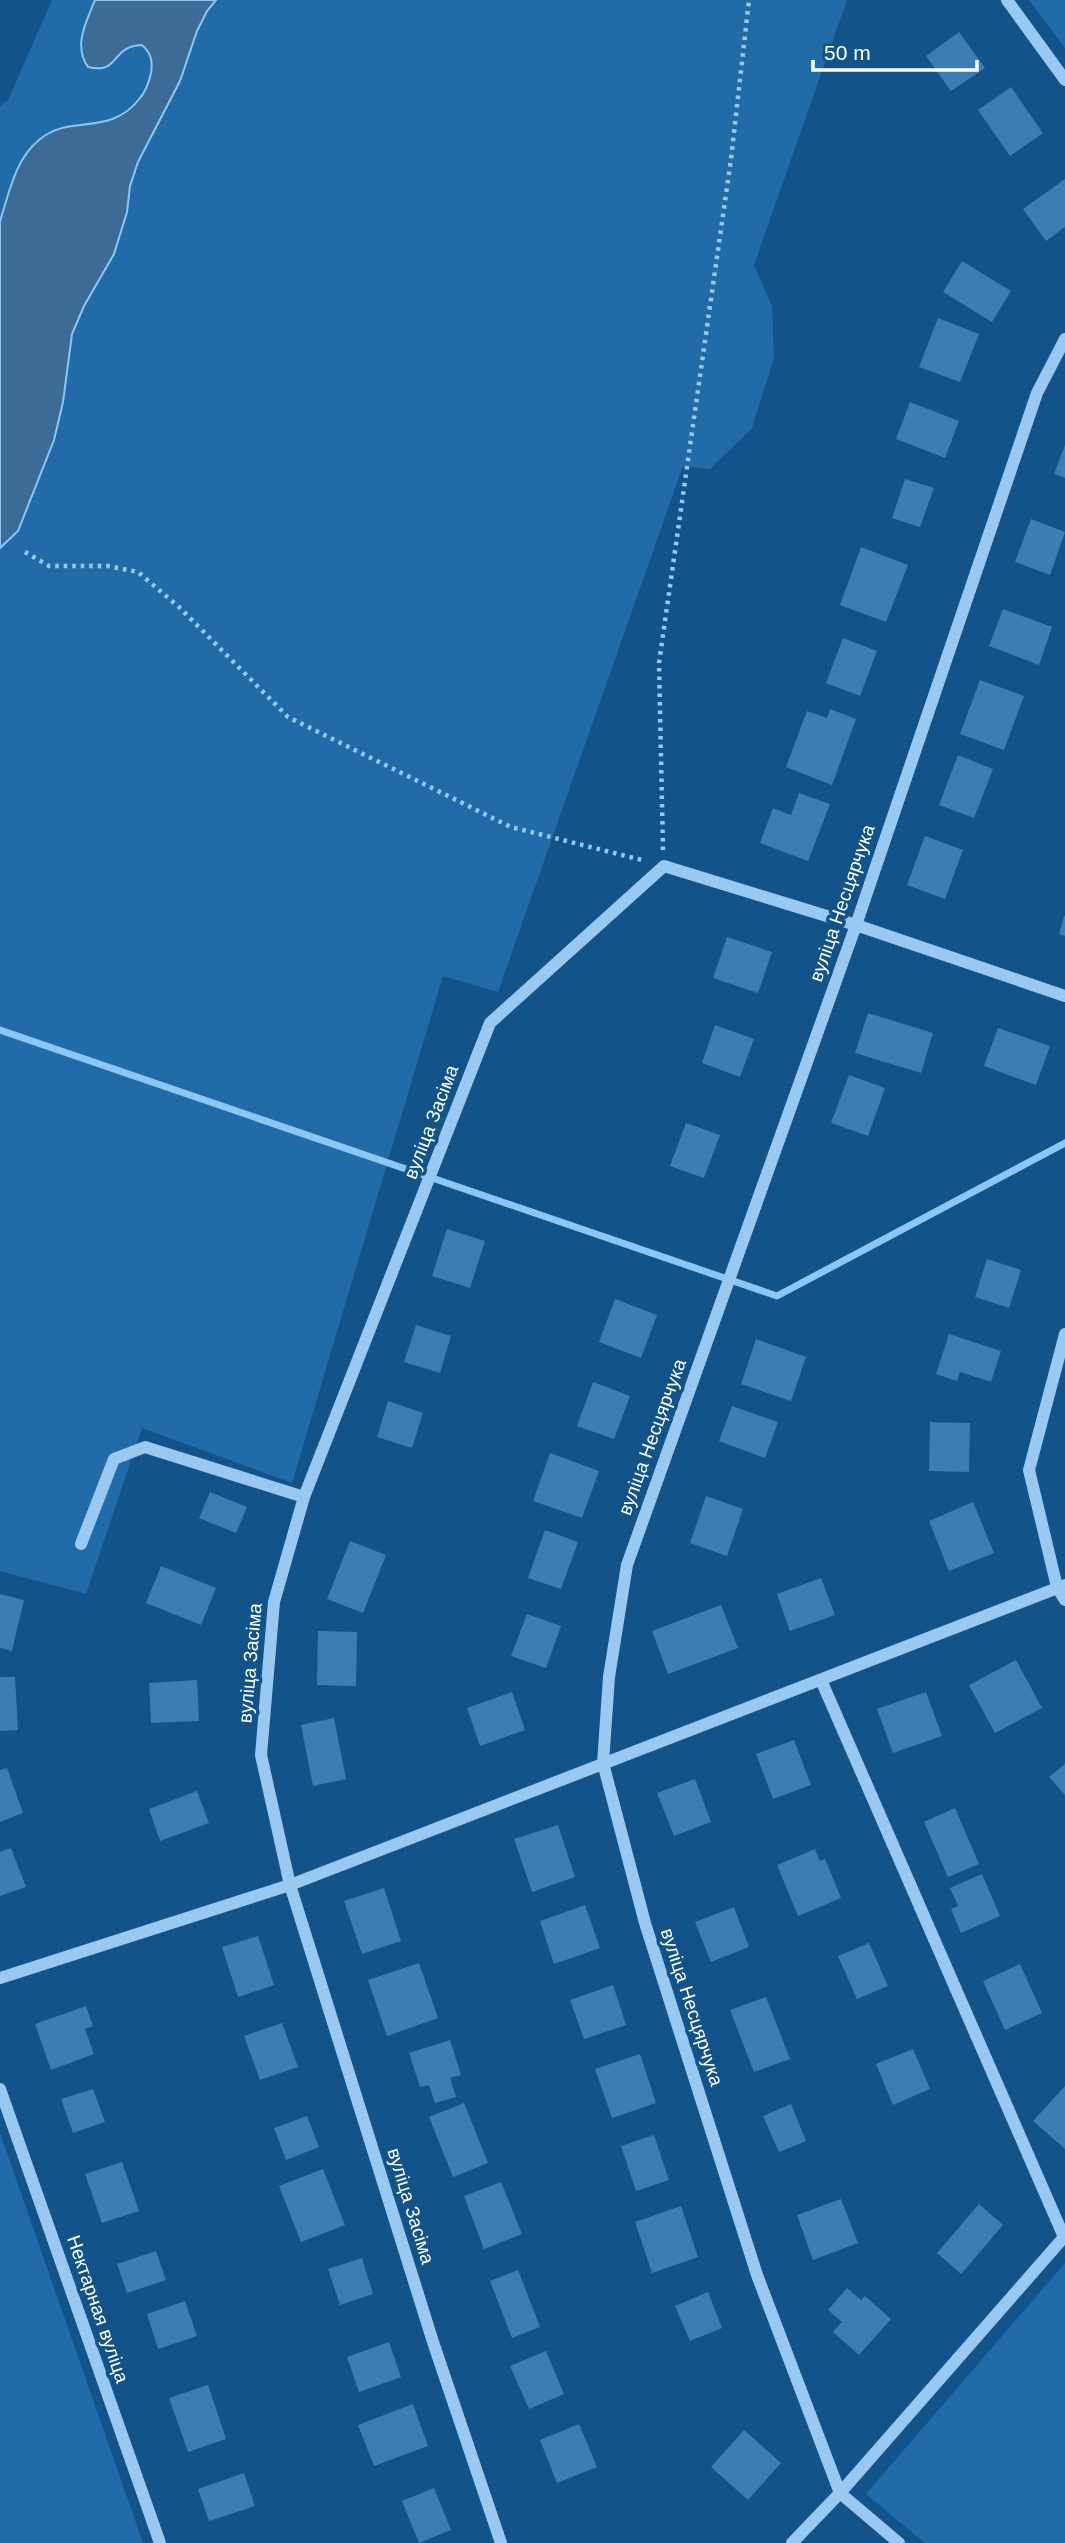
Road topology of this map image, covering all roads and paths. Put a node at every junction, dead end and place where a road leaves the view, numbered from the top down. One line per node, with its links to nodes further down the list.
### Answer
1 (749, 0): 6 (path)
2 (1007, 0): 3 (street)
3 (1065, 80)
4 (1065, 339): 7 (street, вуліца Несцярчука)
5 (25, 552): 6 (path)
6 (664, 866): 7 (street); 10 (street, вуліца Засіма)
7 (856, 925): 8 (street); 15 (street, вуліца Несцярчука)
8 (1065, 996)
9 (1065, 1334): 12 (street)
10 (304, 1496): 11 (street); 16 (street, вуліца Засіма)
11 (81, 1544)
12 (1061, 1586): 13 (street); 14 (street)
13 (1065, 1600)
14 (821, 1680): 15 (street); 19 (street)
15 (603, 1763): 16 (street); 20 (street, вуліца Несцярчука)
16 (290, 1885): 17 (street); 22 (street, вуліца Засіма)
17 (0, 1978)
18 (0, 2089): 21 (street, Нектарная вуліца)
19 (1065, 2236): 20 (street)
20 (840, 2493): 23 (street); 24 (street, вуліца Несцярчука)
21 (160, 2543)
22 (501, 2543)
23 (792, 2543)
24 (899, 2543)

